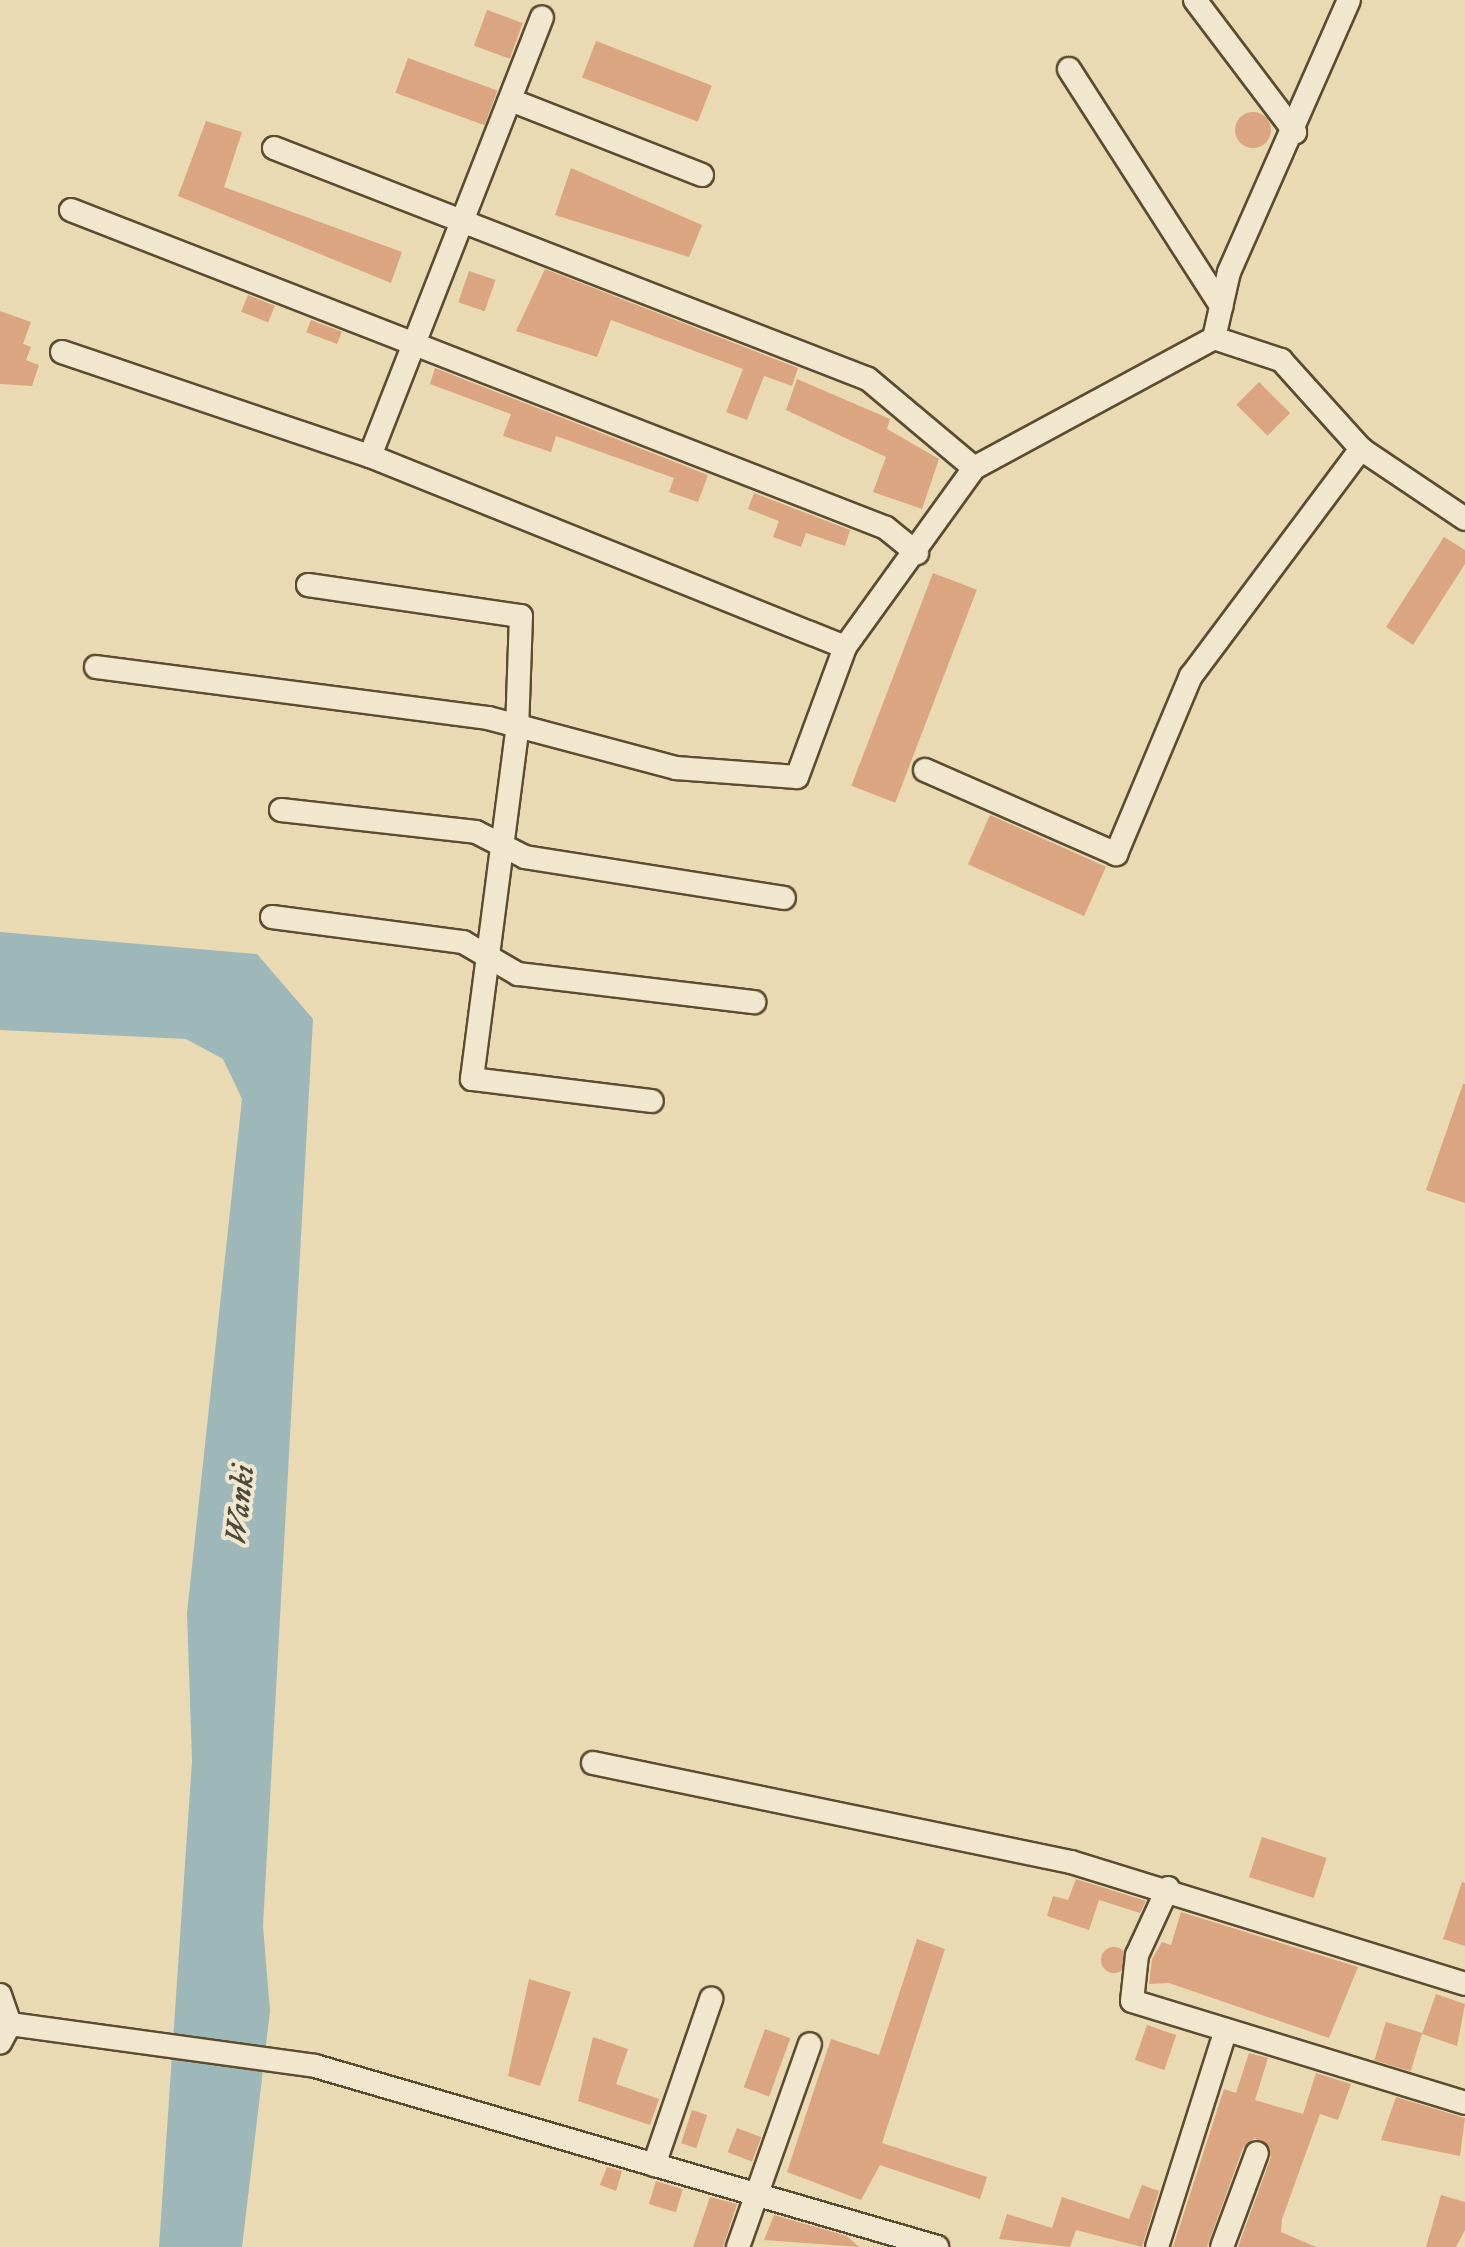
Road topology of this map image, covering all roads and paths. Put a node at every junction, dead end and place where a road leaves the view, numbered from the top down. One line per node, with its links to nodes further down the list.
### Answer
1 (1195, 0): 6 (street)
2 (1349, 0): 6 (street)
3 (542, 17): 5 (street)
4 (1069, 69): 11 (street)
5 (513, 101): 8 (street); 10 (street)
6 (1295, 132): 11 (street)
7 (274, 148): 10 (street)
8 (702, 175)
9 (71, 210): 13 (street)
10 (464, 219): 13 (street); 17 (street)
11 (1221, 306): 12 (street)
12 (1214, 338): 15 (street); 17 (street)
13 (416, 340): 16 (street); 19 (street)
14 (62, 352): 16 (street)
15 (1361, 450): 18 (street); 24 (street)
16 (370, 456): 21 (street)
17 (974, 468): 19 (street)
18 (1465, 519)
19 (918, 553): 21 (street)
20 (308, 585): 23 (street)
21 (845, 647): 23 (street)
22 (96, 667): 23 (street)
23 (517, 732): 26 (street)
24 (925, 770)
25 (281, 810): 26 (street)
26 (502, 844): 27 (street); 29 (street)
27 (784, 898)
28 (272, 917): 29 (street)
29 (488, 956): 30 (street); 31 (street)
30 (754, 1002)
31 (652, 1101)
32 (593, 1763): 33 (street)
33 (1168, 1888): 34 (street); 37 (street)
34 (1465, 1984)
35 (0, 1994): 38 (street)
36 (711, 1998): 42 (street)
37 (1226, 2033): 40 (street); 47 (street)
38 (5, 2034): 42 (street)
39 (810, 2044): 43 (street)
40 (1465, 2103)
41 (1257, 2153): 48 (street)
42 (654, 2164): 43 (street)
43 (756, 2194): 44 (street); 45 (street)
44 (864, 2237): 46 (street)
45 (738, 2247)
46 (937, 2247)
47 (1157, 2247)
48 (1222, 2247)

